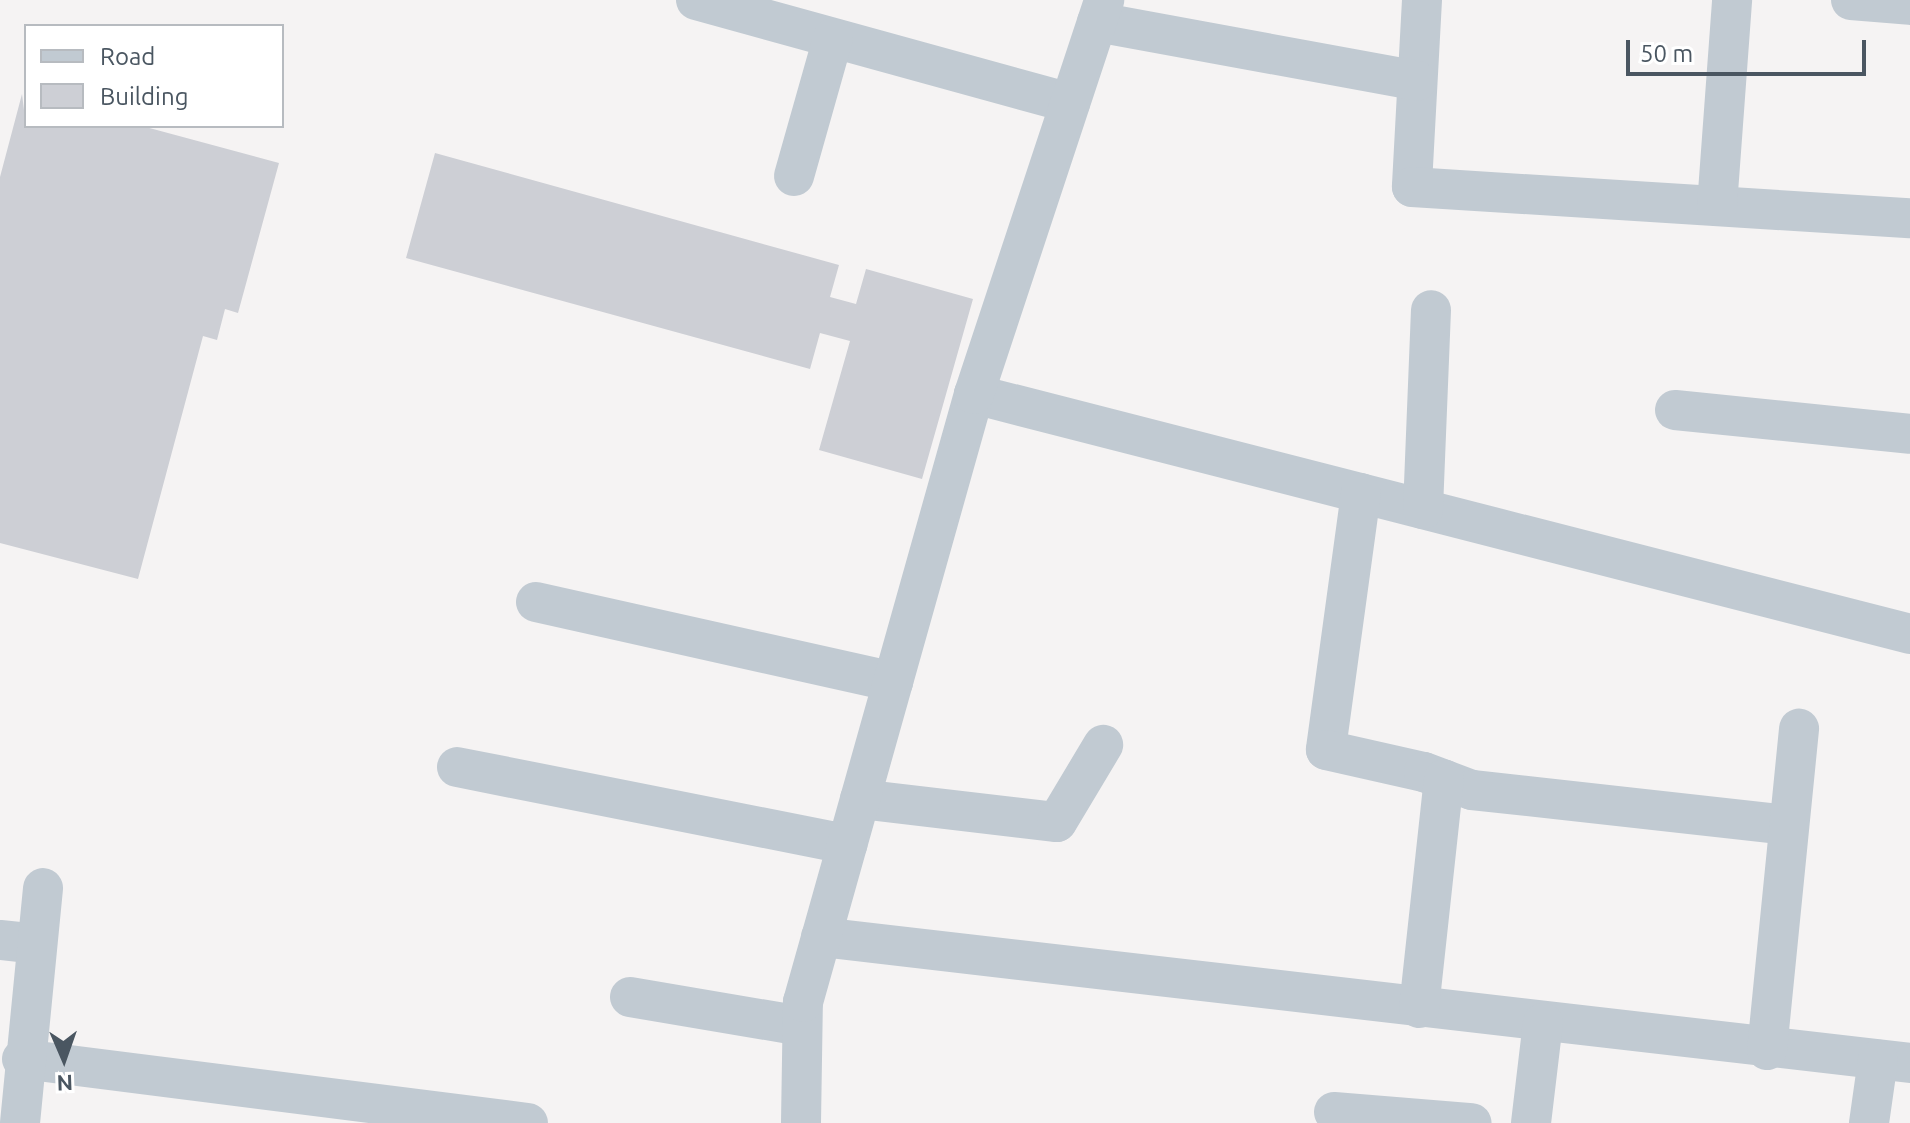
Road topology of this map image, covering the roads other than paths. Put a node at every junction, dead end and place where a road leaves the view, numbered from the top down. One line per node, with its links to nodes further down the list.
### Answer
1 (696, 0): 7 (street)
2 (1422, 0): 8 (street)
3 (1732, 0): 11 (street)
4 (1851, 0): 5 (street)
5 (1910, 5)
6 (1100, 11): 8 (street); 9 (street)
7 (833, 38): 9 (street); 10 (street)
8 (1417, 81): 11 (street)
9 (1070, 103): 14 (street)
10 (794, 176)
11 (1717, 206): 12 (street)
12 (1910, 218)
13 (1431, 310): 18 (street)
14 (974, 394): 17 (street); 21 (street)
15 (1675, 410): 16 (street)
16 (1910, 434)
17 (1361, 493): 18 (street); 25 (street)
18 (1423, 509): 20 (street)
19 (536, 602): 21 (street)
20 (1910, 634)
21 (893, 682): 26 (street)
22 (1799, 729): 27 (street)
23 (1103, 745): 26 (street)
24 (457, 767): 28 (street)
25 (1444, 779): 27 (street); 33 (street)
26 (860, 799): 28 (street)
27 (1788, 825): 36 (street)
28 (847, 844): 30 (street)
29 (43, 888): 31 (street)
30 (821, 937): 33 (street); 35 (street)
31 (18, 942): 37 (street)
32 (630, 997): 35 (street)
33 (1419, 1008): 34 (street)
34 (1543, 1023): 36 (street); 44 (street)
35 (802, 1026): 42 (street)
36 (1767, 1050): 38 (street)
37 (22, 1059): 40 (street); 41 (street)
38 (1894, 1062): 45 (street)
39 (1334, 1112): 43 (street)
40 (20, 1123)
41 (528, 1123)
42 (801, 1123)
43 (1472, 1123)
44 (1531, 1123)
45 (1869, 1123)

